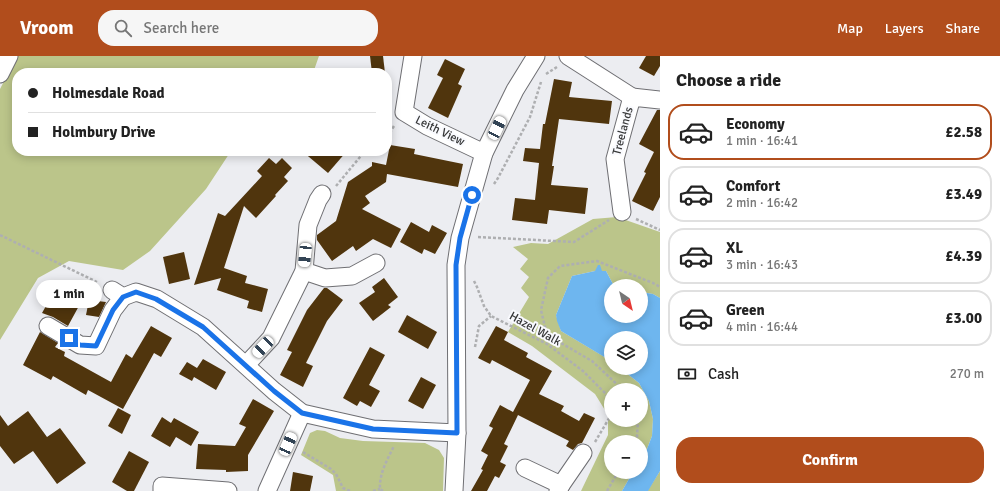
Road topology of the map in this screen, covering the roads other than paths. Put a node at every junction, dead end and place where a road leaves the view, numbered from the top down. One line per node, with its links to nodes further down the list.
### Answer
1 (9, 56): 5 (street)
2 (413, 56): 8 (street, Leith View)
3 (536, 56): 8 (street)
4 (571, 58): 6 (street, Treelands)
5 (0, 74)
6 (632, 98): 7 (street, Treelands); 10 (street, Treelands)
7 (660, 100)
8 (484, 153): 16 (street)
9 (322, 194): 12 (street)
10 (622, 212)
11 (376, 264): 12 (street)
12 (304, 271): 14 (street)
13 (48, 326): 14 (street)
14 (246, 365): 15 (street)
15 (302, 413): 16 (street); 22 (street)
16 (457, 433): 23 (street)
17 (583, 453): 19 (street)
18 (525, 468): 19 (street)
19 (559, 488)
20 (162, 491): 21 (street)
21 (228, 491)
22 (267, 491)
23 (454, 491)

